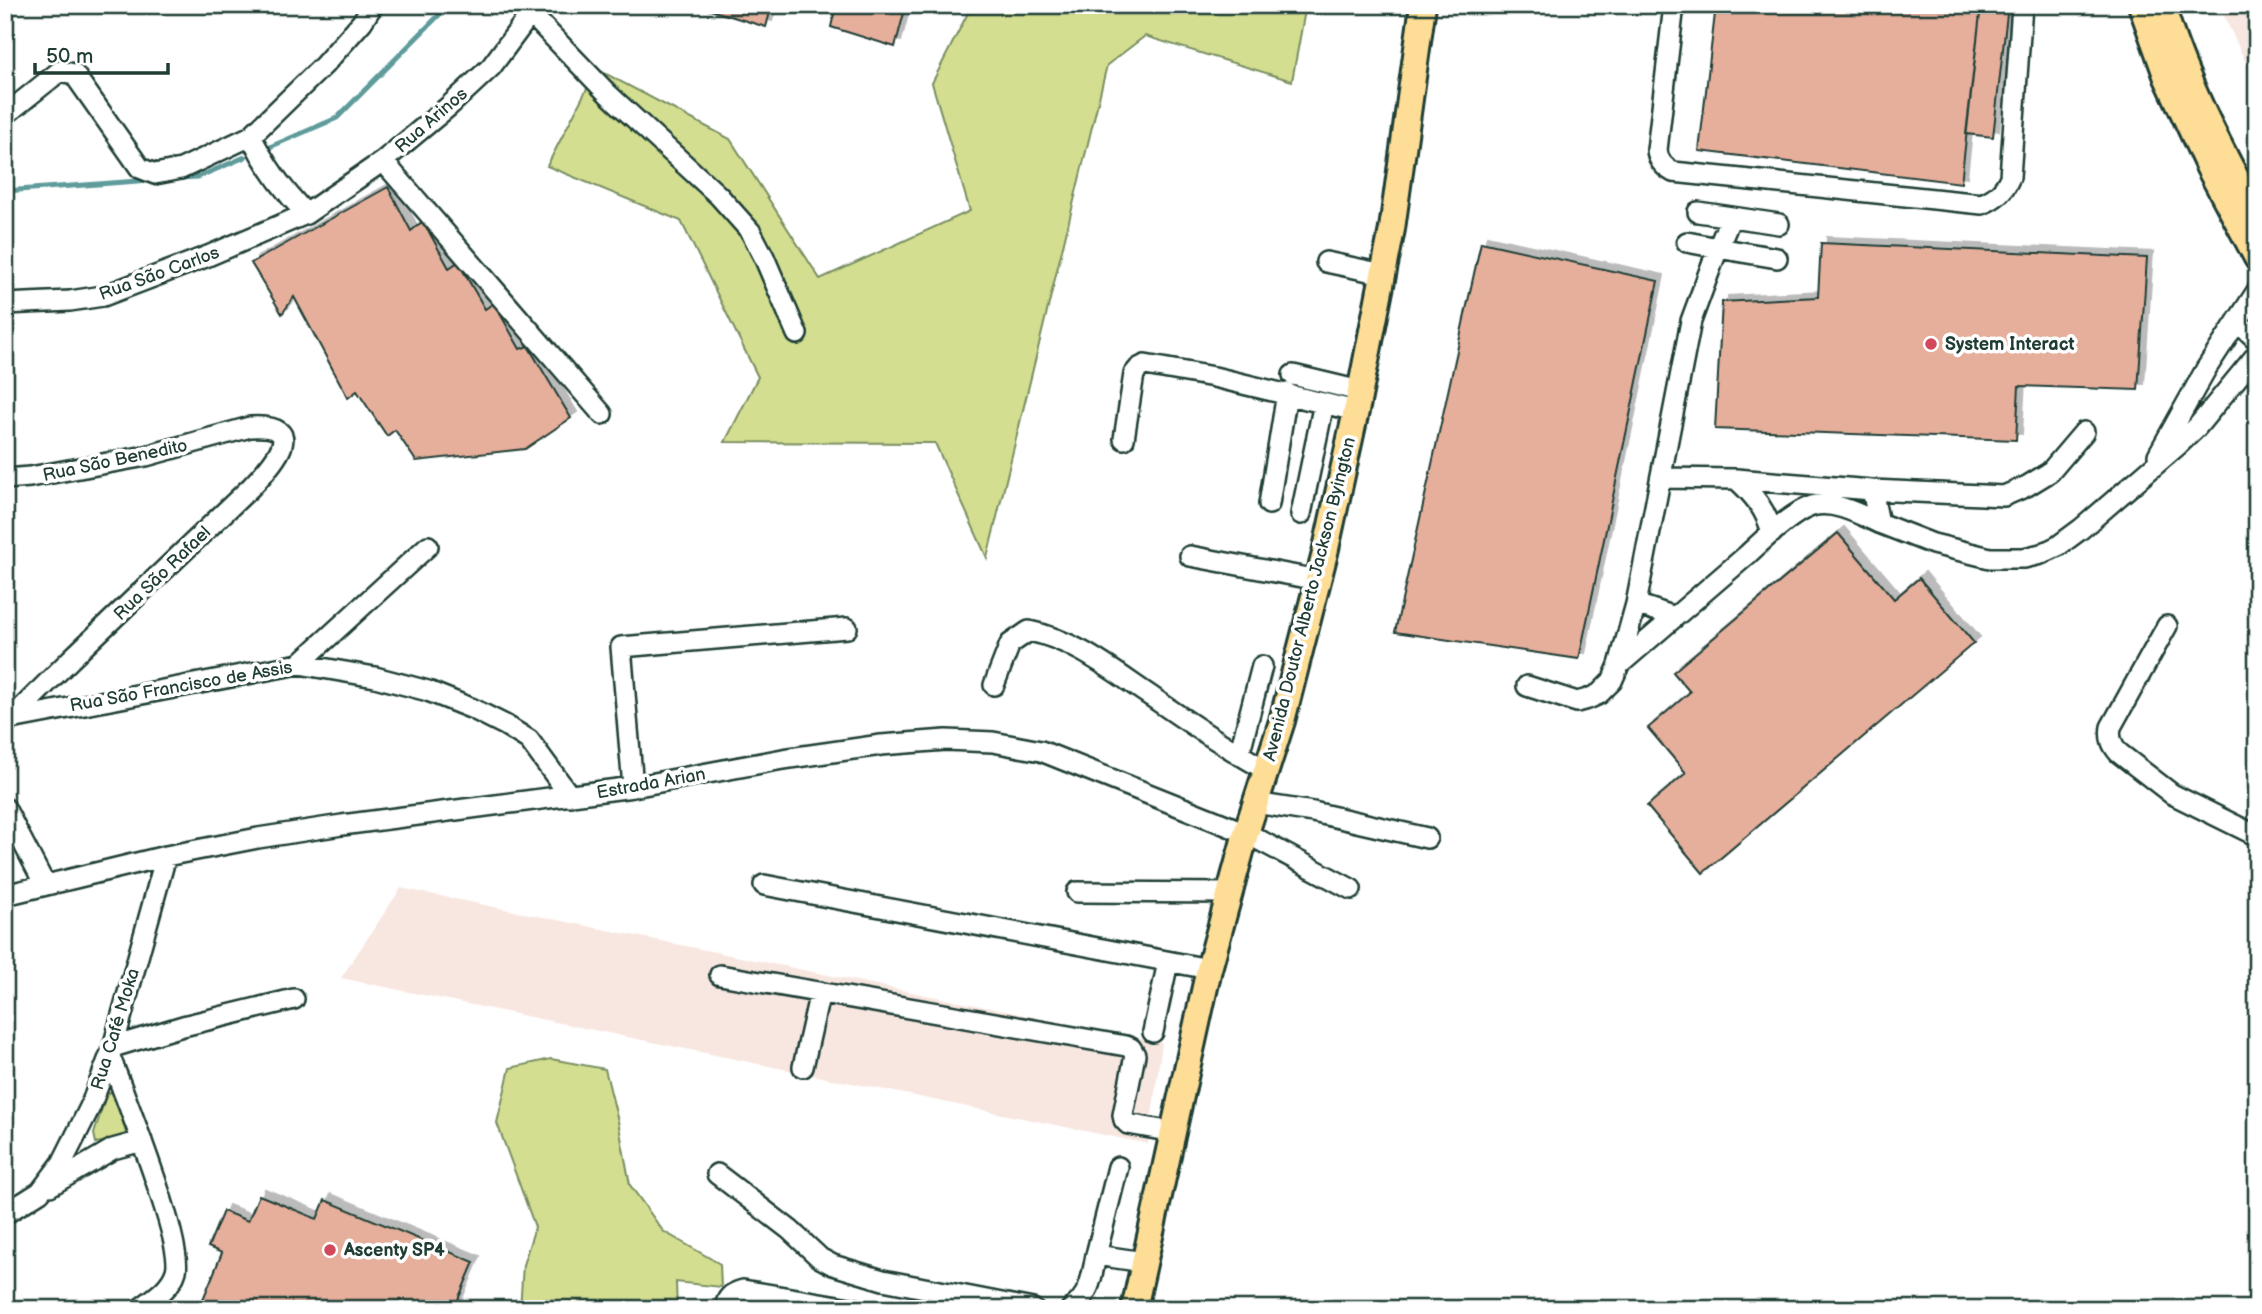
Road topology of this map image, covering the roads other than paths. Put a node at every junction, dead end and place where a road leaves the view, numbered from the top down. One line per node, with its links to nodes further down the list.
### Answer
1 (373, 5): 9 (street)
2 (1423, 5): 21 (main road, Avenida Doutor Alberto Jackson Byington)
3 (1674, 5): 4 (street)
4 (2022, 5)
5 (2141, 5): 19 (main road)
6 (2162, 5): 14 (main road)
7 (534, 10): 10 (street, Rua Arinos); 25 (street)
8 (5, 115): 9 (street)
9 (251, 136): 12 (street)
10 (383, 160): 12 (street, Rua Arinos); 31 (street)
11 (1698, 212): 13 (street)
12 (306, 214): 23 (street, Rua São Carlos)
13 (1731, 217): 15 (street); 17 (street)
14 (2257, 217)
15 (1779, 224)
16 (1687, 242): 17 (street)
17 (1718, 248): 18 (street); 36 (street)
18 (1777, 258)
19 (2257, 258)
20 (1326, 262): 21 (street)
21 (1383, 274): 29 (main road, Avenida Doutor Alberto Jackson Byington)
22 (2257, 291): 24 (street)
23 (5, 304)
24 (2239, 318): 26 (street); 35 (street)
25 (797, 334)
26 (2257, 340)
27 (2257, 354): 35 (street)
28 (1290, 384): 29 (street); 30 (street); 34 (street); 40 (street)
29 (1358, 401): 30 (street); 46 (main road, Avenida Doutor Alberto Jackson Byington)
30 (1324, 402): 41 (street)
31 (603, 414)
32 (265, 426): 37 (street, Rua São Benedito); 56 (street, Rua São Rafael)
33 (2084, 432): 39 (street)
34 (1124, 439)
35 (2152, 467): 42 (street)
36 (1661, 478): 38 (street); 47 (street)
37 (6, 479)
38 (1737, 479): 39 (street); 43 (street)
39 (1872, 491): 42 (street)
40 (1269, 504)
41 (1301, 514)
42 (1879, 523): 43 (street)
43 (1772, 533): 48 (street)
44 (428, 546): 51 (street)
45 (1190, 556): 46 (street)
46 (1318, 580): 58 (main road, Avenida Doutor Alberto Jackson Byington)
47 (1636, 604): 48 (street); 52 (street)
48 (1675, 617): 52 (street)
49 (2167, 626): 64 (street)
50 (847, 628): 59 (street)
51 (299, 664): 56 (street, Rua São Francisco de Assis); 60 (street, Rua São Francisco de Assis)
52 (1619, 665): 55 (street)
53 (1262, 666): 57 (street)
54 (994, 685): 57 (street)
55 (1527, 687)
56 (9, 721)
57 (1239, 755): 58 (street)
58 (1266, 771): 61 (main road, Avenida Doutor Alberto Jackson Byington)
59 (633, 788): 60 (street, Estrada Arian); 63 (street, Estrada Arian)
60 (570, 796): 66 (street, Estrada Arian)
61 (1255, 803): 63 (main road, Avenida Doutor Alberto Jackson Byington); 65 (street)
62 (5, 808): 67 (street)
63 (1246, 833): 69 (street, Estrada Arian); 71 (main road, Avenida Doutor Alberto Jackson Byington)
64 (2257, 836)
65 (1427, 838)
66 (166, 856): 67 (street, Estrada Arian); 79 (street, Rua Café Moka)
67 (45, 885): 72 (street, Estrada Arian)
68 (764, 885): 73 (street)
69 (1351, 890)
70 (1077, 892): 71 (street)
71 (1230, 893): 74 (main road, Avenida Doutor Alberto Jackson Byington)
72 (5, 895)
73 (1168, 962): 74 (street); 78 (street)
74 (1209, 969): 81 (main road, Avenida Doutor Alberto Jackson Byington)
75 (720, 975): 76 (street)
76 (820, 992): 80 (street); 81 (street)
77 (294, 999): 79 (street)
78 (1153, 1032)
79 (112, 1052): 82 (street); 85 (street, Rua Café Moka)
80 (803, 1068)
81 (1172, 1132): 88 (main road, Avenida Doutor Alberto Jackson Byington)
82 (142, 1141): 85 (street, Rua Café Moka); 89 (street)
83 (1118, 1167): 87 (street)
84 (718, 1174): 92 (street)
85 (40, 1192): 86 (street, Rua Café Moka)
86 (5, 1214)
87 (1096, 1255): 88 (street); 93 (street)
88 (1144, 1262): 94 (main road, Avenida Doutor Alberto Jackson Byington)
89 (140, 1309)
90 (725, 1309): 91 (street)
91 (856, 1309)
92 (1032, 1309)
93 (1072, 1309)
94 (1134, 1309)

